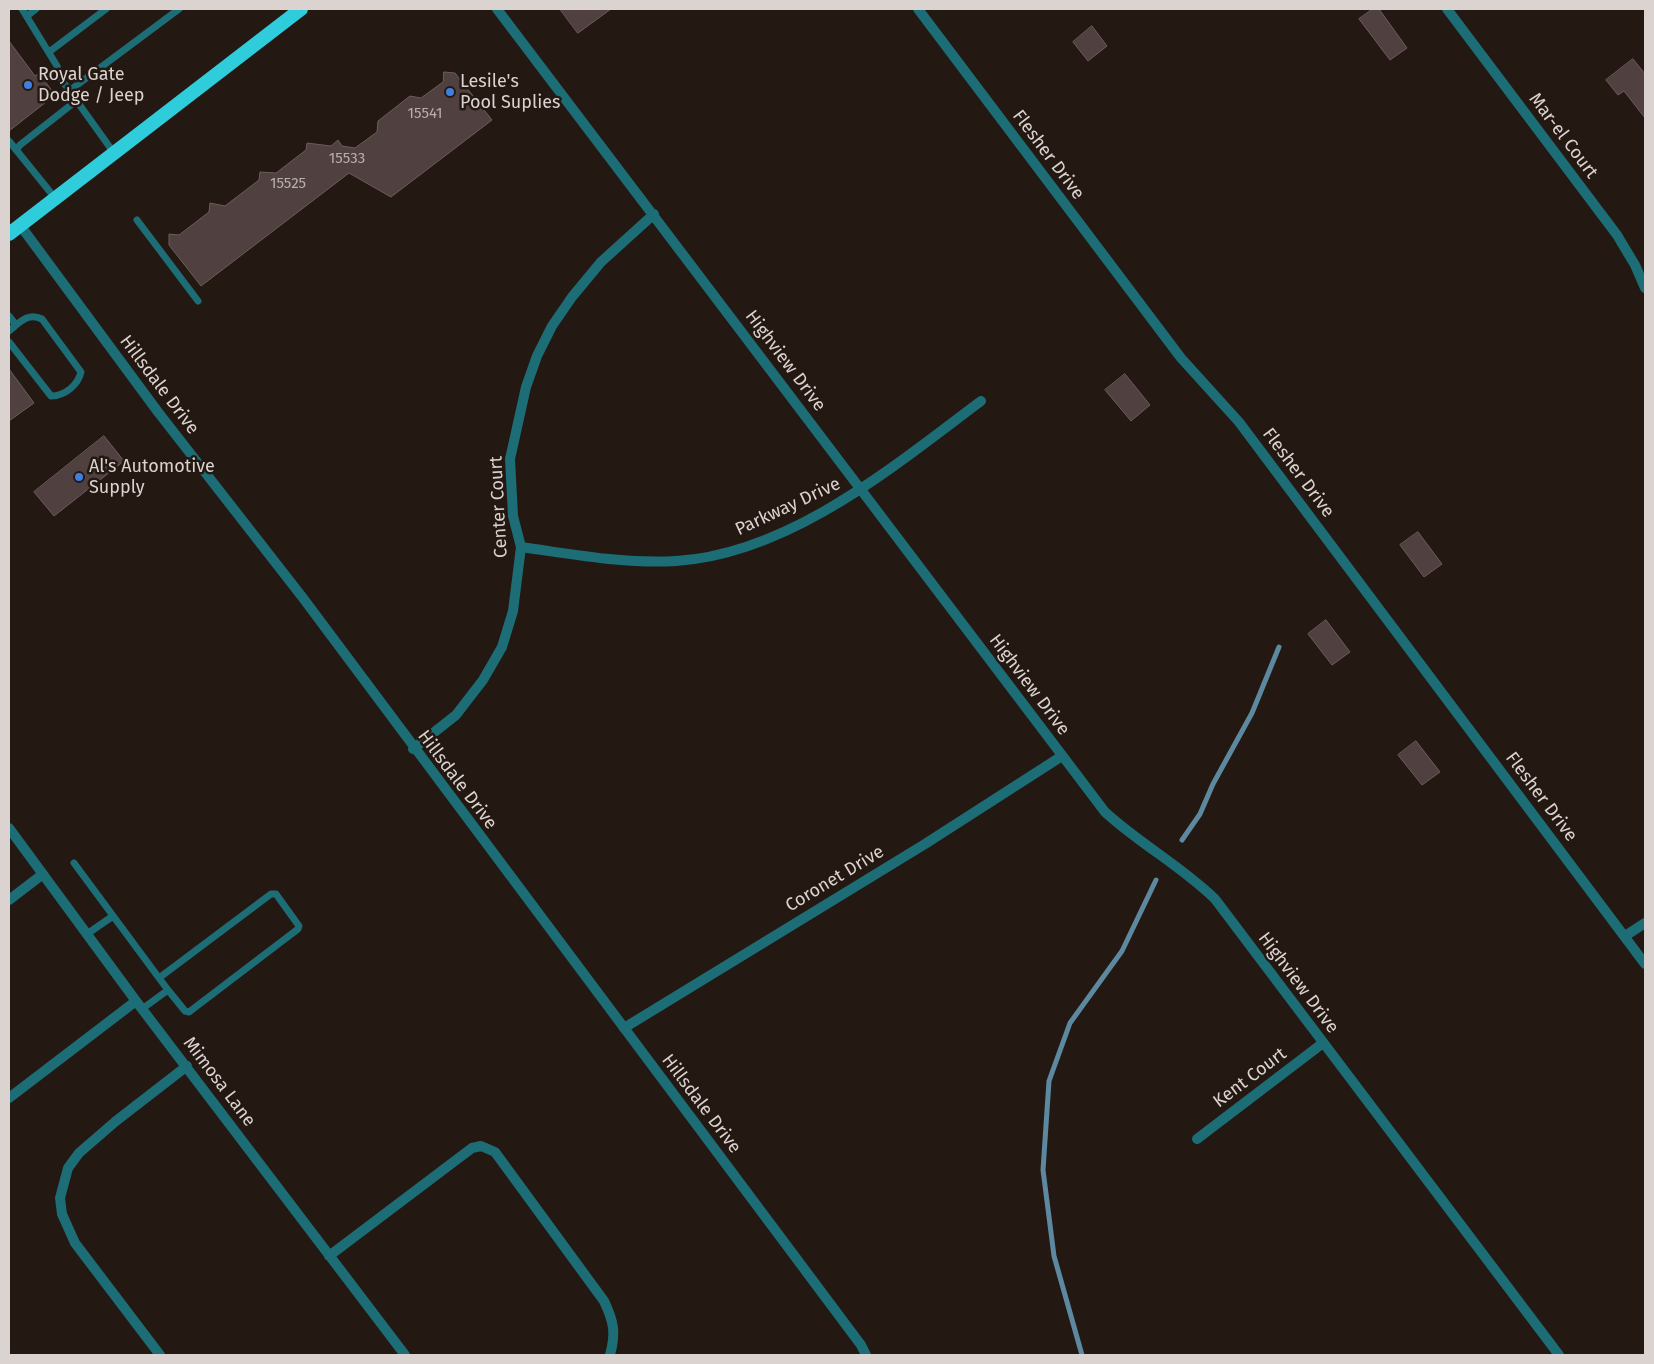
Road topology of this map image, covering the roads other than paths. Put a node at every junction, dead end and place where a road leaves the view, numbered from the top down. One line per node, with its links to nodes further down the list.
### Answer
1 (22, 9): 9 (lane)
2 (36, 9): 9 (lane)
3 (106, 9): 10 (lane)
4 (179, 9): 11 (lane)
5 (302, 9): 15 (highway)
6 (497, 9): 17 (street, Highview Drive)
7 (918, 9): 39 (street, Flesher Drive)
8 (1447, 9): 21 (street, Mar-el Court)
9 (27, 16): 10 (lane)
10 (49, 52): 11 (lane)
11 (69, 91): 12 (lane)
12 (76, 101): 14 (lane); 15 (lane)
13 (9, 141): 14 (lane)
14 (16, 150): 16 (lane)
15 (114, 153): 16 (highway)
16 (55, 198): 19 (highway)
17 (654, 214): 28 (street, Highview Drive); 29 (street, Center Court)
18 (137, 220): 22 (lane)
19 (20, 225): 20 (highway); 30 (street, Hillsdale Drive)
20 (9, 234)
21 (1645, 288)
22 (198, 301)
23 (9, 316): 24 (lane)
24 (16, 326): 25 (lane); 26 (lane)
25 (9, 332)
26 (9, 342)
27 (981, 401): 28 (street, Parkway Drive)
28 (862, 490): 29 (street, Parkway Drive); 31 (street, Highview Drive)
29 (521, 547): 30 (street, Center Court)
30 (414, 749): 44 (street, Hillsdale Drive)
31 (1062, 756): 44 (street, Coronet Drive); 45 (street, Highview Drive)
32 (9, 828): 34 (street, Mimosa Lane)
33 (74, 863): 36 (lane)
34 (43, 874): 35 (street); 38 (street, Mimosa Lane)
35 (9, 900)
36 (113, 916): 38 (lane); 41 (lane)
37 (1645, 923): 39 (street)
38 (87, 934): 43 (street, Mimosa Lane)
39 (1625, 936): 40 (street, Flesher Drive)
40 (1645, 964)
41 (159, 978): 42 (lane); 42 (lane)
42 (168, 990): 43 (lane)
43 (139, 1005): 46 (street, Mimosa Lane); 47 (street)
44 (624, 1028): 53 (street, Hillsdale Drive)
45 (1323, 1043): 48 (street, Kent Court); 54 (street, Highview Drive)
46 (187, 1066): 49 (street, Mimosa Lane); 50 (street)
47 (9, 1098)
48 (1197, 1139)
49 (329, 1256): 51 (street, Mimosa Lane); 52 (street)
50 (160, 1355)
51 (405, 1355)
52 (610, 1355)
53 (866, 1355)
54 (1559, 1355)

